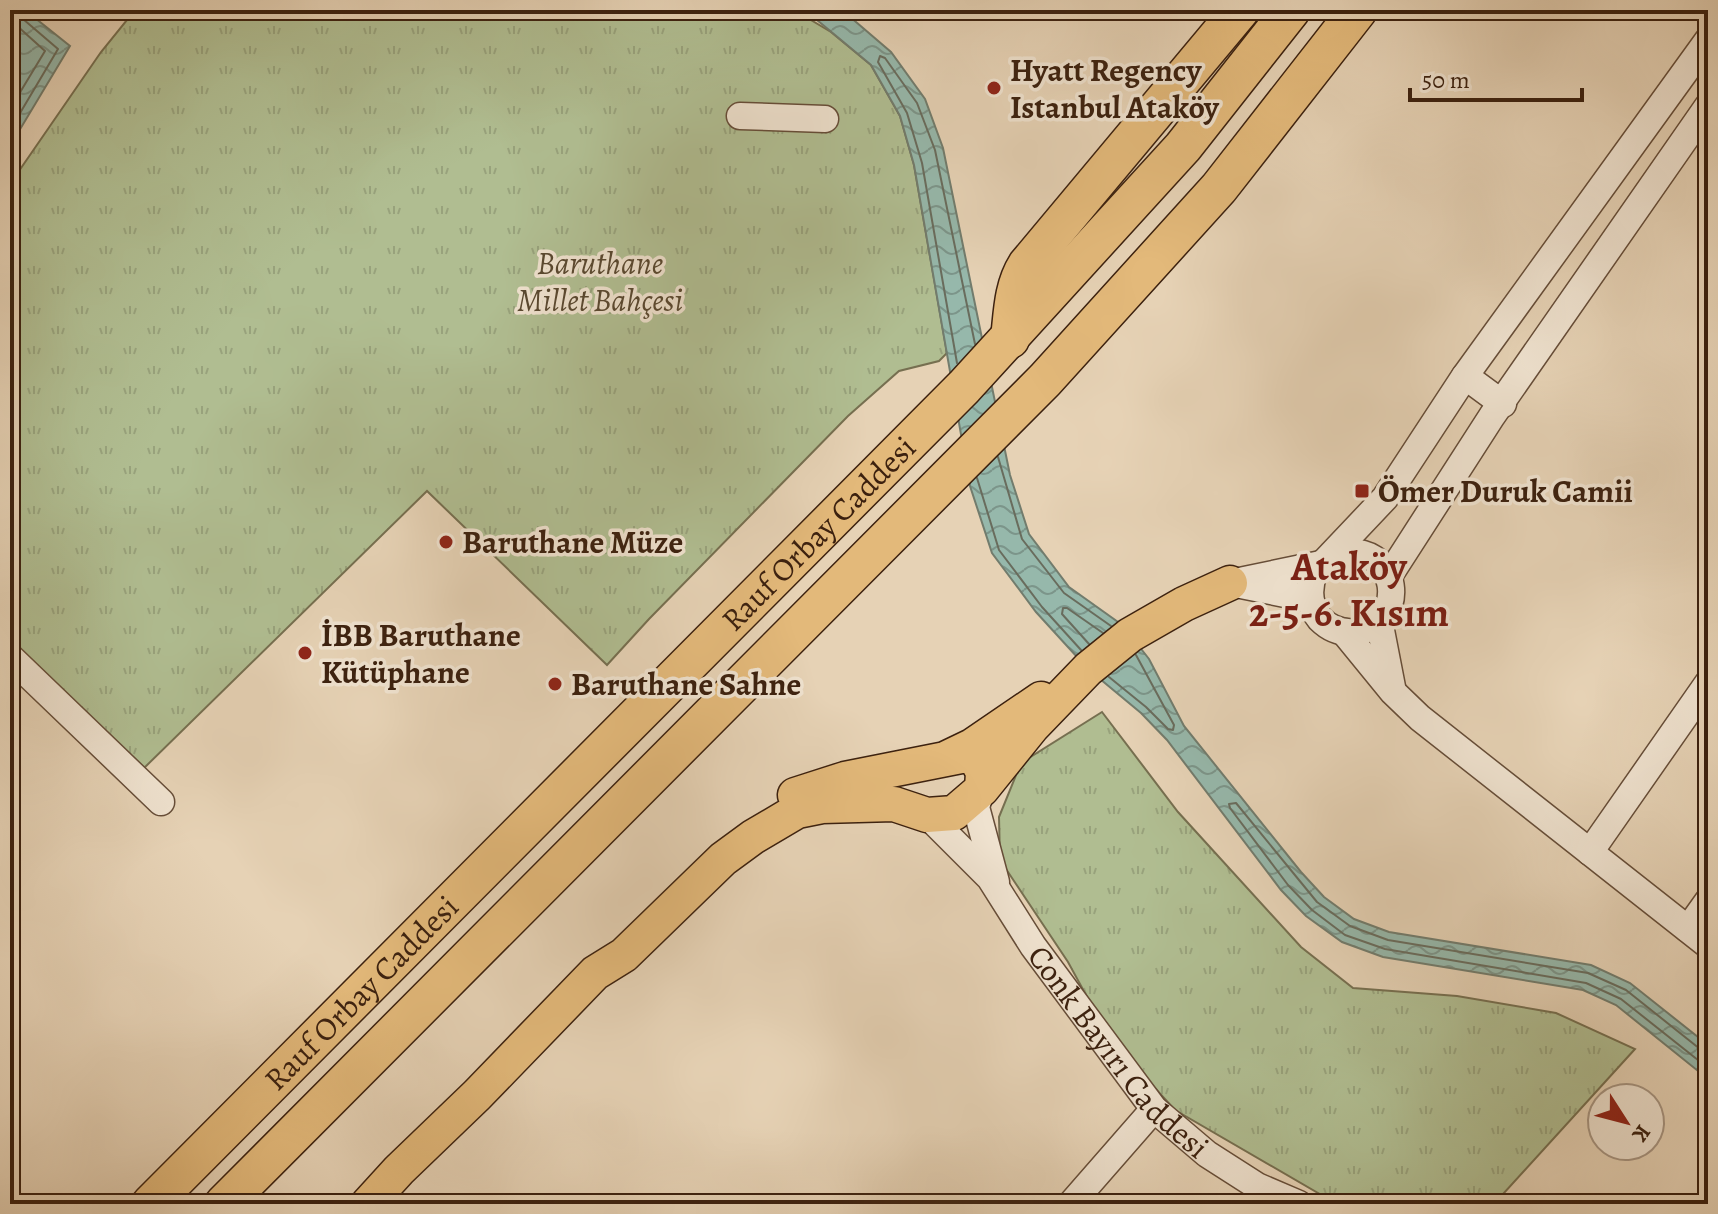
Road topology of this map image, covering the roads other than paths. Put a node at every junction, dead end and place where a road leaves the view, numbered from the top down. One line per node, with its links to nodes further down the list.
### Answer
1 (1240, 10): 8 (highway)
2 (1291, 10): 8 (highway, Rauf Orbay Caddesi)
3 (1358, 10): 33 (highway, Rauf Orbay Caddesi)
4 (1706, 46): 9 (street)
5 (1708, 106): 10 (street)
6 (740, 116): 7 (street)
7 (825, 119)
8 (1010, 339): 32 (highway, Rauf Orbay Caddesi)
9 (1465, 376): 10 (street); 11 (street)
10 (1503, 404): 12 (street)
11 (1326, 559): 12 (street); 13 (street); 14 (street)
12 (1389, 576): 15 (street)
13 (1230, 583): 14 (street); 18 (main road)
14 (1310, 599): 16 (street)
15 (1379, 620): 16 (street); 20 (street)
16 (1344, 632): 20 (street)
17 (10, 657): 23 (street)
18 (1088, 669): 21 (main road); 22 (main road)
19 (1708, 683): 25 (street)
20 (1393, 692): 25 (street)
21 (949, 757): 22 (main road); 24 (main road); 29 (main road)
22 (982, 789): 24 (main road); 26 (street, Conk Bayırı Caddesi)
23 (161, 802)
24 (927, 815): 26 (street, Conk Bayırı Caddesi); 29 (main road)
25 (1590, 852): 28 (street)
26 (1001, 897): 30 (street, Conk Bayırı Caddesi)
27 (1708, 901): 28 (street)
28 (1698, 937)
29 (595, 973): 31 (main road)
30 (1154, 1109): 36 (street); 37 (street, Conk Bayırı Caddesi)
31 (399, 1170): 34 (main road); 35 (main road)
32 (151, 1204)
33 (224, 1204)
34 (349, 1204)
35 (368, 1204)
36 (1071, 1204)
37 (1299, 1204)

